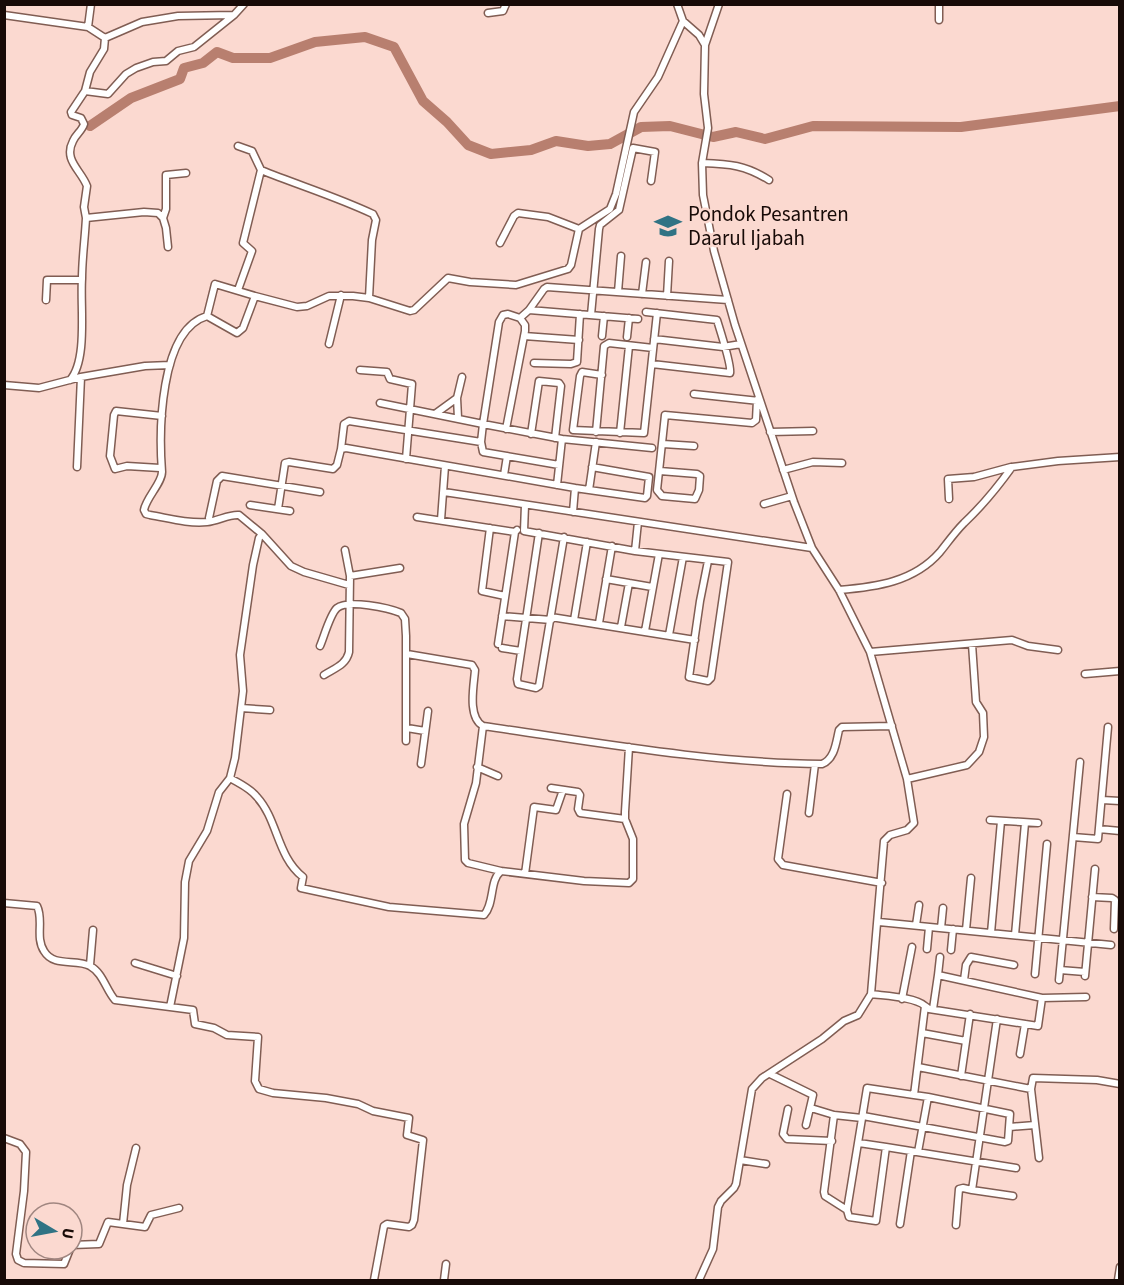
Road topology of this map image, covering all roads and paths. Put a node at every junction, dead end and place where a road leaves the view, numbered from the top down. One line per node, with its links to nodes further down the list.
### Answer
1 (91, 4): 12 (street)
2 (244, 4): 9 (street)
3 (506, 4): 7 (street)
4 (677, 4): 11 (street)
5 (719, 4): 14 (street)
6 (939, 4): 10 (street)
7 (488, 13)
8 (4, 15): 12 (street)
9 (234, 15): 13 (street); 15 (street)
10 (939, 20)
11 (682, 21): 14 (street); 24 (street)
12 (88, 27): 13 (street)
13 (105, 38): 15 (street)
14 (705, 45): 17 (street)
15 (85, 92): 22 (street)
16 (238, 146): 18 (street)
17 (702, 163): 20 (street); 40 (street)
18 (261, 171): 31 (street); 38 (street)
19 (186, 173): 23 (street)
20 (769, 180)
21 (651, 181): 32 (street)
22 (86, 218): 23 (street); 30 (street)
23 (163, 218): 26 (street)
24 (579, 229): 25 (street); 38 (street)
25 (500, 243)
26 (168, 247)
27 (621, 256): 33 (street)
28 (669, 261): 37 (street)
29 (646, 262): 34 (street)
30 (81, 280): 39 (street); 68 (street)
31 (238, 290): 36 (street); 46 (street)
32 (594, 291): 33 (street); 41 (street); 45 (street)
33 (618, 292): 34 (street)
34 (642, 294): 37 (street)
35 (340, 295): 36 (street); 38 (street); 56 (street)
36 (255, 296): 46 (street)
37 (667, 296): 40 (street)
38 (369, 298)
39 (46, 300)
40 (728, 300): 57 (street)
41 (529, 310): 44 (street); 48 (street)
42 (646, 312): 43 (street)
43 (657, 313): 54 (street); 59 (street)
44 (580, 314): 45 (street); 55 (street)
45 (591, 315): 47 (street)
46 (207, 316): 62 (street)
47 (604, 316): 49 (street); 52 (street)
48 (520, 318): 51 (street); 78 (street)
49 (629, 318): 50 (street); 53 (street)
50 (638, 319)
51 (524, 336): 55 (street); 79 (street)
52 (602, 336)
53 (627, 337)
54 (654, 339): 59 (street); 60 (street)
55 (579, 340): 61 (street)
56 (329, 344)
57 (741, 344): 59 (street); 72 (street)
58 (629, 346): 60 (street); 65 (street); 83 (street)
59 (723, 347): 63 (street)
60 (653, 348): 63 (street)
61 (534, 363)
62 (170, 364): 66 (street); 76 (street)
63 (652, 364): 83 (street)
64 (360, 370): 74 (street)
65 (602, 375): 82 (street); 82 (street)
66 (81, 377): 68 (street); 99 (street)
67 (462, 377): 71 (street)
68 (70, 380): 69 (street)
69 (4, 386)
70 (694, 394): 72 (street)
71 (457, 398): 75 (street); 77 (street)
72 (758, 400): 84 (street); 89 (street)
73 (380, 403): 74 (street)
74 (410, 408): 75 (street); 80 (street)
75 (435, 414): 77 (street)
76 (162, 416): 101 (street); 101 (street)
77 (458, 418): 78 (street)
78 (483, 424): 79 (street); 87 (street)
79 (506, 429): 85 (street)
80 (408, 430): 87 (street); 91 (street); 95 (street)
81 (813, 431): 84 (street)
82 (596, 432): 83 (street)
83 (620, 432)
84 (770, 432): 103 (street)
85 (531, 434): 86 (street); 86 (street)
86 (558, 438): 88 (street); 97 (street)
87 (481, 442): 93 (street)
88 (596, 442): 92 (street); 102 (street)
89 (663, 444): 90 (street); 104 (street)
90 (694, 446)
91 (341, 448): 95 (street); 107 (street)
92 (652, 448)
93 (507, 456): 97 (street); 105 (street)
94 (1119, 457): 100 (street)
95 (406, 459): 98 (street)
96 (842, 463): 103 (street)
97 (559, 465): 106 (street)
98 (445, 466): 105 (street); 111 (street)
99 (77, 467)
100 (1012, 467): 113 (street); 144 (street)
101 (160, 468): 128 (street)
102 (592, 468): 109 (street); 109 (street)
103 (783, 470): 112 (street)
104 (660, 471): 104 (street)
105 (504, 475): 106 (street)
106 (557, 485): 108 (street)
107 (281, 486): 110 (street); 117 (street); 121 (street)
108 (575, 488): 109 (street); 119 (street)
109 (588, 490)
110 (320, 492)
111 (444, 492): 116 (street); 122 (street)
112 (792, 496): 114 (street); 132 (street)
113 (949, 499)
114 (764, 504)
115 (250, 505): 117 (street)
116 (525, 505): 119 (street); 124 (street)
117 (278, 509): 118 (street)
118 (290, 511)
119 (573, 512): 123 (street)
120 (417, 517): 122 (street)
121 (210, 518)
122 (441, 520): 125 (street)
123 (638, 522): 132 (street); 134 (street)
124 (523, 527): 126 (street); 127 (street)
125 (490, 528): 126 (street); 145 (street)
126 (515, 532): 145 (street)
127 (539, 533): 129 (street); 148 (street)
128 (262, 534): 142 (street); 165 (street)
129 (564, 537): 130 (street); 149 (street)
130 (587, 542): 131 (street); 150 (street)
131 (612, 546): 134 (street); 140 (street)
132 (812, 548): 144 (street)
133 (345, 550): 139 (street)
134 (635, 551): 135 (street)
135 (659, 554): 136 (street); 143 (street)
136 (683, 557): 137 (street); 154 (street)
137 (708, 561): 155 (street); 155 (street)
138 (400, 568): 139 (street)
139 (350, 576): 142 (street)
140 (606, 579): 141 (street); 151 (street)
141 (629, 583): 143 (street); 152 (street)
142 (349, 585): 146 (street)
143 (652, 587): 153 (street)
144 (839, 590): 160 (street)
145 (505, 596): 147 (street)
146 (349, 603): 157 (street); 161 (street); 164 (street)
147 (502, 616): 148 (street); 159 (street)
148 (526, 617): 149 (street); 159 (street)
149 (551, 618): 150 (street); 159 (street)
150 (574, 620): 151 (street)
151 (599, 623): 152 (street)
152 (621, 627): 153 (street)
153 (645, 631): 154 (street)
154 (669, 635): 155 (street)
155 (694, 640)
156 (972, 645): 158 (street); 160 (street); 181 (street)
157 (320, 646)
158 (1058, 650)
159 (521, 651)
160 (870, 652): 169 (street)
161 (406, 654): 168 (street); 171 (street)
162 (1119, 671): 163 (street)
163 (1085, 674)
164 (324, 675)
165 (241, 708): 166 (street); 180 (street)
166 (270, 710)
167 (428, 711): 172 (street)
168 (483, 726): 174 (street); 178 (street)
169 (892, 726): 177 (street); 181 (street)
170 (1108, 727): 185 (street)
171 (406, 728): 172 (street); 173 (street)
172 (425, 731): 176 (street)
173 (406, 741)
174 (629, 747): 177 (street); 188 (street)
175 (1080, 762): 195 (street)
176 (421, 764)
177 (814, 764): 187 (street)
178 (477, 767): 179 (street); 198 (street)
179 (498, 776)
180 (230, 778): 198 (street); 230 (street)
181 (907, 779): 201 (street)
182 (551, 788): 183 (street)
183 (563, 790): 188 (street); 199 (street)
184 (787, 794): 201 (street)
185 (1102, 800): 186 (street); 193 (street)
186 (1119, 801)
187 (809, 813)
188 (625, 819): 199 (street)
189 (990, 820): 190 (street)
190 (1001, 821): 191 (street); 214 (street)
191 (1025, 823): 192 (street); 215 (street)
192 (1038, 824)
193 (1099, 829): 194 (street); 195 (street)
194 (1119, 831)
195 (1073, 837): 217 (street)
196 (1047, 844): 216 (street)
197 (1095, 869): 202 (street)
198 (501, 870): 199 (street)
199 (525, 874)
200 (971, 878): 213 (street)
201 (882, 883): 206 (street)
202 (1092, 897): 211 (street); 218 (street)
203 (4, 903): 225 (street)
204 (919, 905): 207 (street)
205 (943, 908): 209 (street)
206 (879, 922): 207 (street); 233 (street)
207 (916, 925): 208 (street)
208 (929, 927): 209 (street); 221 (street)
209 (941, 928): 210 (street)
210 (953, 929): 213 (street); 222 (street)
211 (1113, 929)
212 (93, 930): 225 (street)
213 (966, 930): 214 (street)
214 (991, 933): 215 (street)
215 (1015, 935): 216 (street)
216 (1038, 938): 217 (street); 228 (street)
217 (1063, 940): 218 (street); 227 (street)
218 (1088, 943): 219 (street); 227 (street)
219 (1112, 945)
220 (912, 946): 236 (street)
221 (927, 949)
222 (951, 950)
223 (940, 957): 229 (street)
224 (135, 963): 230 (street)
225 (90, 965): 238 (street)
226 (1014, 965): 231 (street)
227 (1060, 970): 232 (street)
228 (1035, 974)
229 (938, 975): 231 (street); 239 (street)
230 (177, 976): 238 (street)
231 (964, 980): 235 (street)
232 (1059, 980)
233 (871, 994): 236 (street); 247 (street)
234 (1086, 997): 235 (street)
235 (1042, 998): 242 (street)
236 (902, 999): 237 (street)
237 (925, 1006): 239 (street); 243 (street)
238 (170, 1007): 286 (street)
239 (933, 1009): 240 (street)
240 (970, 1014): 241 (street); 244 (street)
241 (997, 1018): 242 (street); 249 (street)
242 (1025, 1024): 245 (street)
243 (922, 1034): 244 (street); 246 (street)
244 (966, 1041): 248 (street)
245 (1020, 1054)
246 (918, 1067): 248 (street); 252 (street)
247 (770, 1074): 254 (street); 271 (street)
248 (961, 1076): 249 (street)
249 (987, 1081): 251 (street); 256 (street)
250 (1119, 1084): 251 (street)
251 (1031, 1089): 260 (street)
252 (914, 1095): 253 (street); 258 (street)
253 (928, 1097): 256 (street); 261 (street)
254 (811, 1108): 257 (street); 259 (street)
255 (788, 1109): 265 (street)
256 (983, 1109): 262 (street); 263 (street)
257 (834, 1115): 258 (street); 265 (street)
258 (863, 1117): 261 (street); 266 (street)
259 (806, 1125)
260 (1035, 1125): 262 (street); 270 (street)
261 (922, 1126): 263 (street); 269 (street)
262 (1010, 1126): 263 (street)
263 (979, 1137): 272 (street)
264 (4, 1138): 283 (street)
265 (832, 1141): 278 (street)
266 (859, 1143): 267 (street); 278 (street)
267 (886, 1147): 269 (street); 278 (street)
268 (135, 1148): 279 (street)
269 (915, 1151): 272 (street); 280 (street)
270 (1039, 1158)
271 (740, 1160): 273 (street); 288 (street)
272 (975, 1161): 274 (street); 275 (street)
273 (766, 1164)
274 (1016, 1168)
275 (972, 1190): 276 (street); 281 (street)
276 (1013, 1196)
277 (179, 1208): 279 (street)
278 (847, 1210)
279 (123, 1224): 282 (street)
280 (900, 1224)
281 (956, 1225)
282 (84, 1245)
283 (65, 1261)
284 (446, 1264): 287 (street)
285 (1119, 1267): 289 (street)
286 (374, 1281)
287 (444, 1281)
288 (699, 1281)
289 (1118, 1281)

